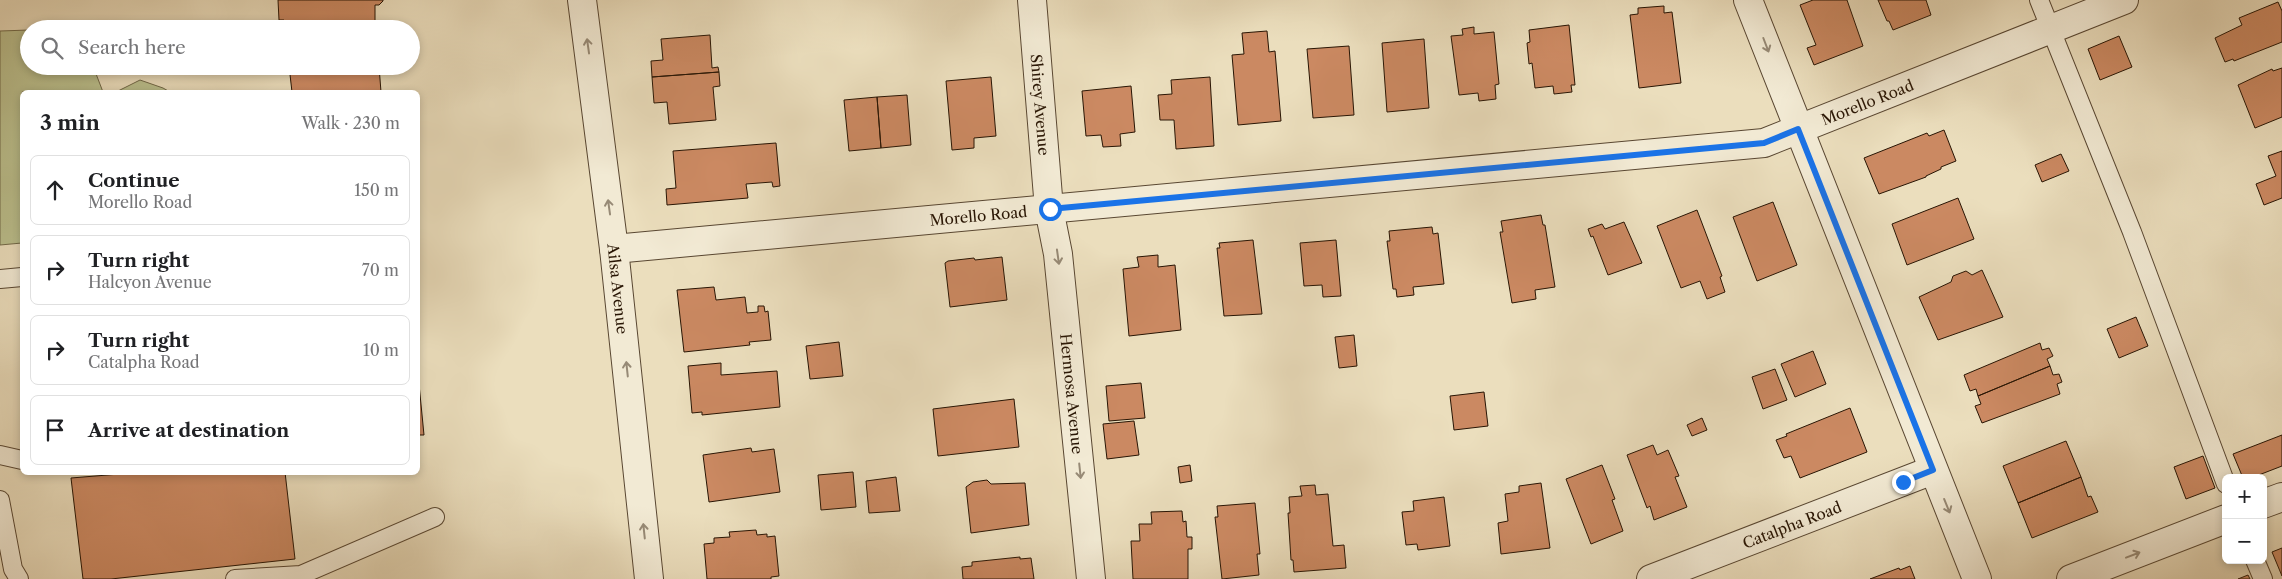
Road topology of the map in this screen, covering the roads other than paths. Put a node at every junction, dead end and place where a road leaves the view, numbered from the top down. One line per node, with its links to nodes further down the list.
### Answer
1 (582, 0): 9 (street, Ailsa Avenue, one-way to 1)
2 (1032, 0): 8 (street, Shirey Avenue)
3 (1748, 0): 7 (street, one-way to 7)
4 (2039, 0): 6 (lane)
5 (2124, 0): 6 (street, Morello Road)
6 (2051, 29): 7 (street, Morello Road); 15 (lane)
7 (1798, 129): 8 (street, Morello Road); 14 (street)
8 (1050, 209): 9 (street, Morello Road); 25 (street, Hermosa Avenue, one-way to 25)
9 (614, 249): 24 (street, Ailsa Avenue, one-way to 9)
10 (20, 277): 11 (lane)
11 (0, 279)
12 (0, 455): 13 (lane)
13 (20, 460)
14 (1933, 470): 26 (street, Catalpha Road); 27 (street, one-way to 27)
15 (2222, 474)
16 (2282, 497): 18 (street)
17 (0, 500): 22 (lane)
18 (2267, 503)
19 (435, 517): 23 (lane)
20 (2222, 521): 28 (street, one-way to 20)
21 (2257, 564): 29 (lane)
22 (19, 579)
23 (235, 579)
24 (650, 579)
25 (1091, 579)
26 (1651, 579)
27 (1977, 579)
28 (2071, 579)
29 (2263, 579)

